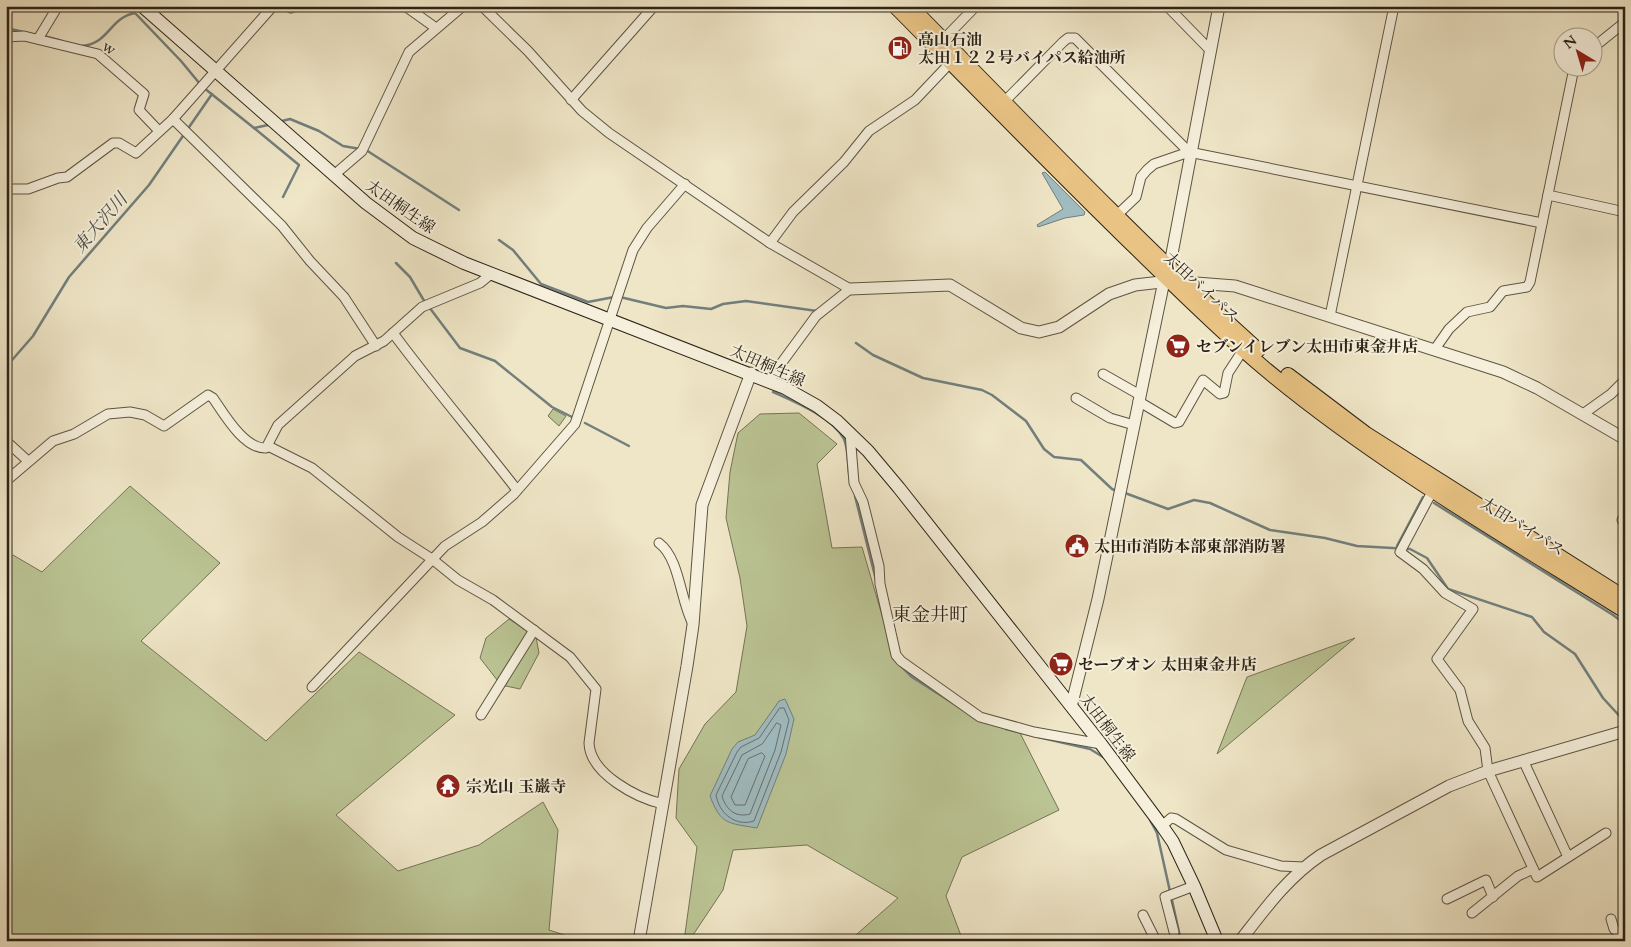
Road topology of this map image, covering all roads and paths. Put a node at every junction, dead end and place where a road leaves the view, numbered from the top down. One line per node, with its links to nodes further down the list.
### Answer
1 (58, 6): 19 (street)
2 (142, 6): 24 (main road, 太田桐生線)
3 (273, 6): 24 (street)
4 (287, 6): 5 (street)
5 (292, 6)
6 (405, 6): 17 (street)
7 (463, 6): 17 (street)
8 (482, 6): 26 (street)
9 (654, 6): 26 (street)
10 (895, 6): 23 (highway, 太田バイパス)
11 (910, 6): 21 (highway, 太田バイパス)
12 (976, 6): 21 (street)
13 (1167, 6): 22 (street)
14 (1219, 6): 22 (street)
15 (1394, 6): 33 (street)
16 (1625, 22): 20 (street)
17 (436, 28): 31 (street)
18 (6, 37): 19 (street, w)
19 (39, 37): 29 (street, w)
20 (1604, 38)
21 (943, 40): 27 (highway, 太田バイパス)
22 (1210, 50): 30 (street)
23 (951, 62): 39 (street); 41 (highway, 太田バイパス)
24 (216, 72): 28 (street); 31 (main road, 太田桐生線)
25 (1572, 78): 35 (street)
26 (570, 100): 32 (street)
27 (1004, 102): 30 (street); 37 (highway, 太田バイパス)
28 (173, 119): 29 (street); 47 (street)
29 (159, 131): 34 (street)
30 (1190, 152): 33 (street); 37 (street); 41 (street)
31 (334, 175): 40 (main road, 太田桐生線)
32 (685, 184): 39 (street); 45 (street)
33 (1357, 186): 38 (street); 44 (street)
34 (6, 192)
35 (1548, 195): 36 (street); 38 (street)
36 (1625, 212)
37 (1117, 215): 41 (highway, 太田バイパス)
38 (1542, 223): 48 (street)
39 (770, 243): 43 (street)
40 (490, 274): 45 (main road, 太田桐生線); 46 (street)
41 (1167, 276): 42 (highway, 太田バイパス); 43 (street); 49 (highway, 太田バイパス); 55 (street)
42 (1186, 282): 44 (street); 68 (highway, 太田バイパス)
43 (850, 288): 52 (street)
44 (1330, 316): 48 (street)
45 (609, 319): 50 (main road, 太田桐生線); 64 (street)
46 (393, 333): 47 (street); 64 (street)
47 (376, 346): 61 (street)
48 (1435, 349): 56 (street)
49 (1244, 350): 55 (street); 65 (highway, 太田バイパス)
50 (751, 373): 52 (main road, 太田桐生線); 70 (street)
51 (1104, 374): 55 (street)
52 (769, 380): 58 (main road, 太田桐生線)
53 (1625, 380): 56 (street)
54 (1076, 398): 57 (street)
55 (1139, 398): 57 (street)
56 (1583, 414): 59 (street)
57 (1134, 425): 73 (street)
58 (850, 433): 76 (main road, 太田桐生線); 76 (street)
59 (1625, 439)
60 (6, 441): 62 (street)
61 (268, 446): 62 (street); 67 (street)
62 (28, 461): 63 (street)
63 (6, 481)
64 (517, 490): 67 (street)
65 (1433, 490): 69 (highway, 太田バイパス); 78 (street)
66 (659, 543): 70 (street)
67 (432, 558): 71 (street); 72 (street)
68 (1625, 598)
69 (1625, 611)
70 (693, 625): 79 (street)
71 (534, 630): 74 (street); 79 (street)
72 (312, 687)
73 (1072, 703)
74 (481, 715)
75 (1625, 731): 77 (street)
76 (1102, 744): 80 (main road, 太田桐生線)
77 (1523, 760): 78 (street); 82 (street)
78 (1488, 771): 83 (street); 84 (street)
79 (663, 804): 93 (street)
80 (1162, 826): 83 (street); 85 (main road, 太田桐生線)
81 (1606, 833): 82 (street)
82 (1568, 857): 84 (street)
83 (1304, 866): 96 (street)
84 (1533, 869): 86 (street)
85 (1194, 886): 91 (street); 95 (main road, 太田桐生線)
86 (1493, 897): 87 (street); 88 (street)
87 (1447, 899)
88 (1472, 913)
89 (1143, 915): 94 (street)
90 (1611, 919): 92 (street)
91 (1174, 932)
92 (1624, 937): 97 (street)
93 (639, 941)
94 (1156, 941)
95 (1217, 941)
96 (1240, 941)
97 (1624, 941)

